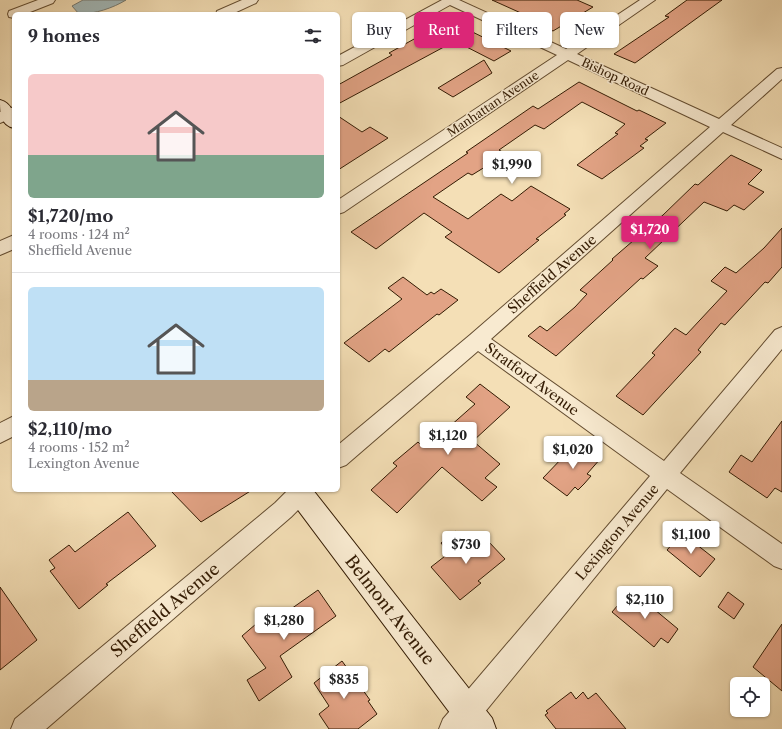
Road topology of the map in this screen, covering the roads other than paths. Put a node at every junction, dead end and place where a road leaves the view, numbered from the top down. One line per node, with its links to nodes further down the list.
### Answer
1 (48, 0): 5 (street)
2 (252, 0): 6 (street)
3 (450, 0): 9 (street, Bishop Road); 10 (street)
4 (649, 0): 9 (street, Manhattan Avenue)
5 (19, 12)
6 (226, 12)
7 (12, 15): 8 (street)
8 (0, 20)
9 (567, 54): 12 (street, Bishop Road); 14 (street, Manhattan Avenue)
10 (340, 61)
11 (782, 72): 12 (street, Sheffield Avenue)
12 (721, 126): 13 (street, Bishop Road); 18 (street, Sheffield Avenue)
13 (782, 154)
14 (340, 207)
15 (12, 242): 16 (street)
16 (0, 248)
17 (782, 336): 22 (street, Lexington Avenue)
18 (477, 340): 21 (street, Sheffield Avenue); 22 (street, Stratford Avenue)
19 (12, 426): 20 (street)
20 (0, 434)
21 (340, 456)
22 (665, 475): 25 (street, Stratford Avenue); 26 (street, Lexington Avenue)
23 (299, 492): 27 (street, Sheffield Avenue)
24 (301, 492): 26 (main road, Belmont Avenue)
25 (782, 558)
26 (467, 723)
27 (25, 729)

